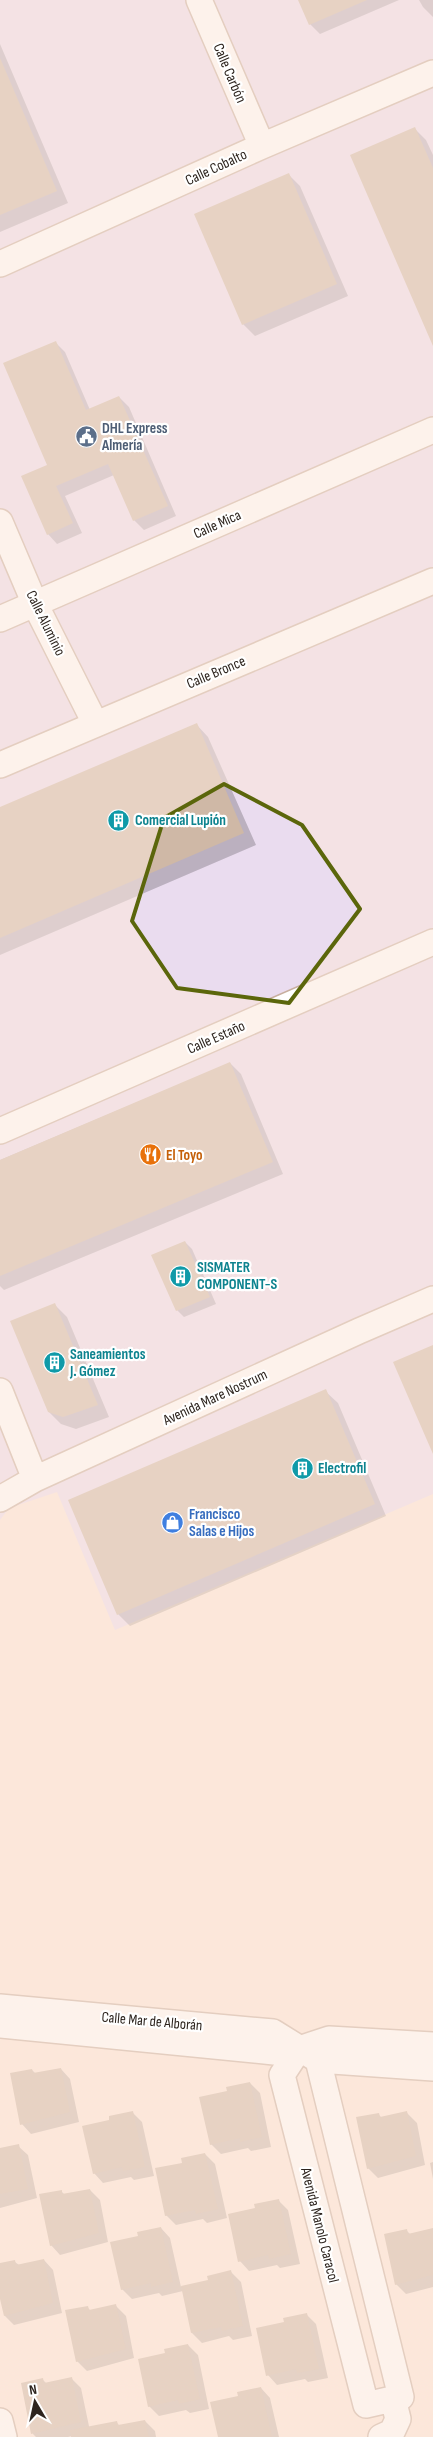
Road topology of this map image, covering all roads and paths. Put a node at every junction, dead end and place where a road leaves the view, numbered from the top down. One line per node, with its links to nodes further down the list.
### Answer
1 (199, 0): 3 (street, Calle Carbón)
2 (433, 73): 3 (street, Calle Cobalto)
3 (262, 146): 4 (street, Calle Cobalto)
4 (0, 264)
5 (433, 430): 8 (street, Calle Mica)
6 (0, 522): 8 (street, Calle Aluminio)
7 (433, 581): 10 (street, Calle Bronce)
8 (35, 604): 9 (street, Calle Mica); 10 (street, Calle Aluminio)
9 (0, 619)
10 (96, 723): 11 (street, Calle Bronce)
11 (0, 765)
12 (433, 942): 13 (street, Calle Estaño)
13 (0, 1131)
14 (433, 1299): 16 (street, Avenida Mare Nostrum)
15 (0, 1391): 16 (street)
16 (35, 1479): 17 (street, Avenida Mare Nostrum)
17 (0, 1499)
18 (0, 2007): 21 (street, Calle Mar de Alborán)
19 (0, 2025): 21 (street, Calle Mar de Alborán)
20 (433, 2045): 21 (street)
21 (309, 2055): 22 (street, Calle Mar de Alborán); 23 (street); 23 (street, Avenida Manolo Caracol)
22 (433, 2068)
23 (397, 2398): 26 (street)
24 (0, 2421): 25 (street)
25 (4, 2437)
26 (381, 2437)

